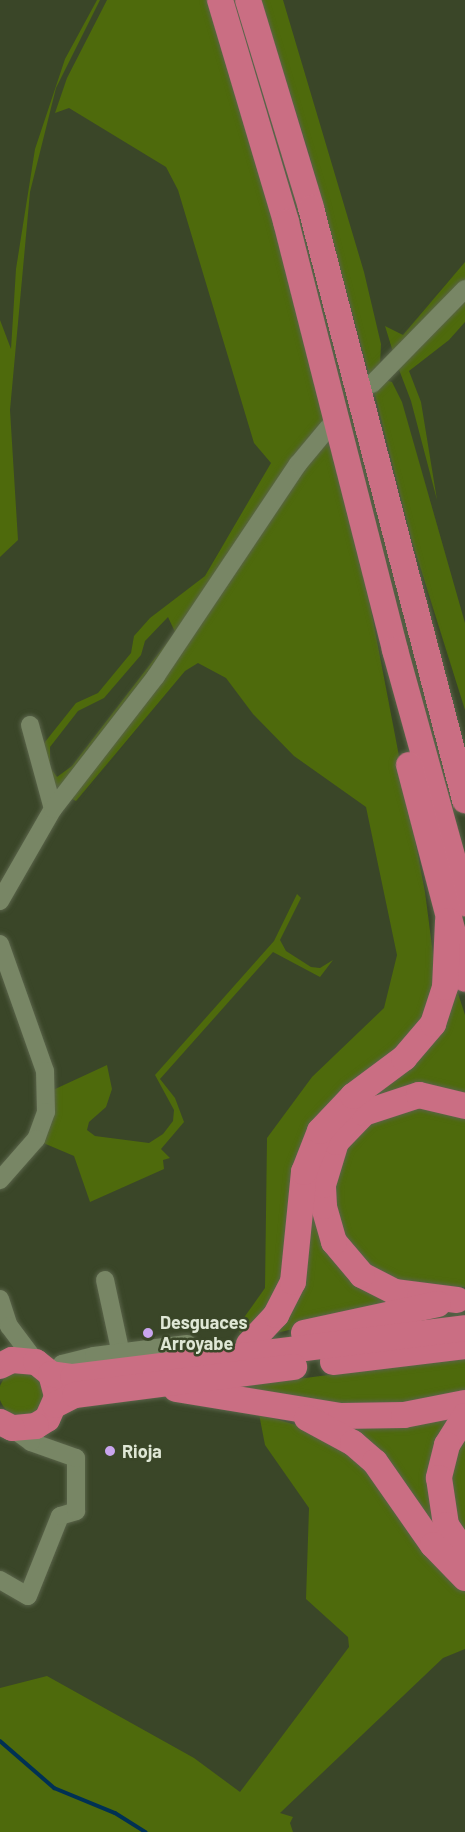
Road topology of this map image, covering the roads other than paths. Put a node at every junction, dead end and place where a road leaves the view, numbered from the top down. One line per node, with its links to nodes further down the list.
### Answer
1 (220, 0): 12 (highway)
2 (249, 0): 6 (highway)
3 (465, 289): 4 (street)
4 (372, 384)
5 (328, 428): 10 (street)
6 (407, 573): 8 (highway); 9 (highway)
7 (30, 725): 10 (street)
8 (465, 748)
9 (465, 800)
10 (53, 809): 11 (street)
11 (0, 901)
12 (456, 912): 14 (highway); 22 (highway)
13 (0, 944): 16 (street)
14 (465, 980)
15 (465, 1106): 19 (highway)
16 (0, 1180)
17 (105, 1280): 25 (street)
18 (0, 1299): 20 (street)
19 (461, 1299): 22 (highway)
20 (5, 1327): 27 (street)
21 (465, 1328): 24 (highway)
22 (249, 1344): 24 (highway)
23 (465, 1346): 28 (highway)
24 (197, 1352): 25 (street); 27 (highway)
25 (121, 1354): 27 (street)
26 (0, 1366): 27 (highway)
27 (48, 1370): 30 (highway)
28 (152, 1385): 30 (highway); 31 (highway)
29 (465, 1403): 31 (highway)
30 (55, 1407): 33 (highway); 34 (street)
31 (293, 1411): 36 (highway)
32 (465, 1416): 35 (highway)
33 (6, 1425): 34 (street)
34 (52, 1451): 37 (street)
35 (465, 1553)
36 (465, 1578)
37 (0, 1580)

